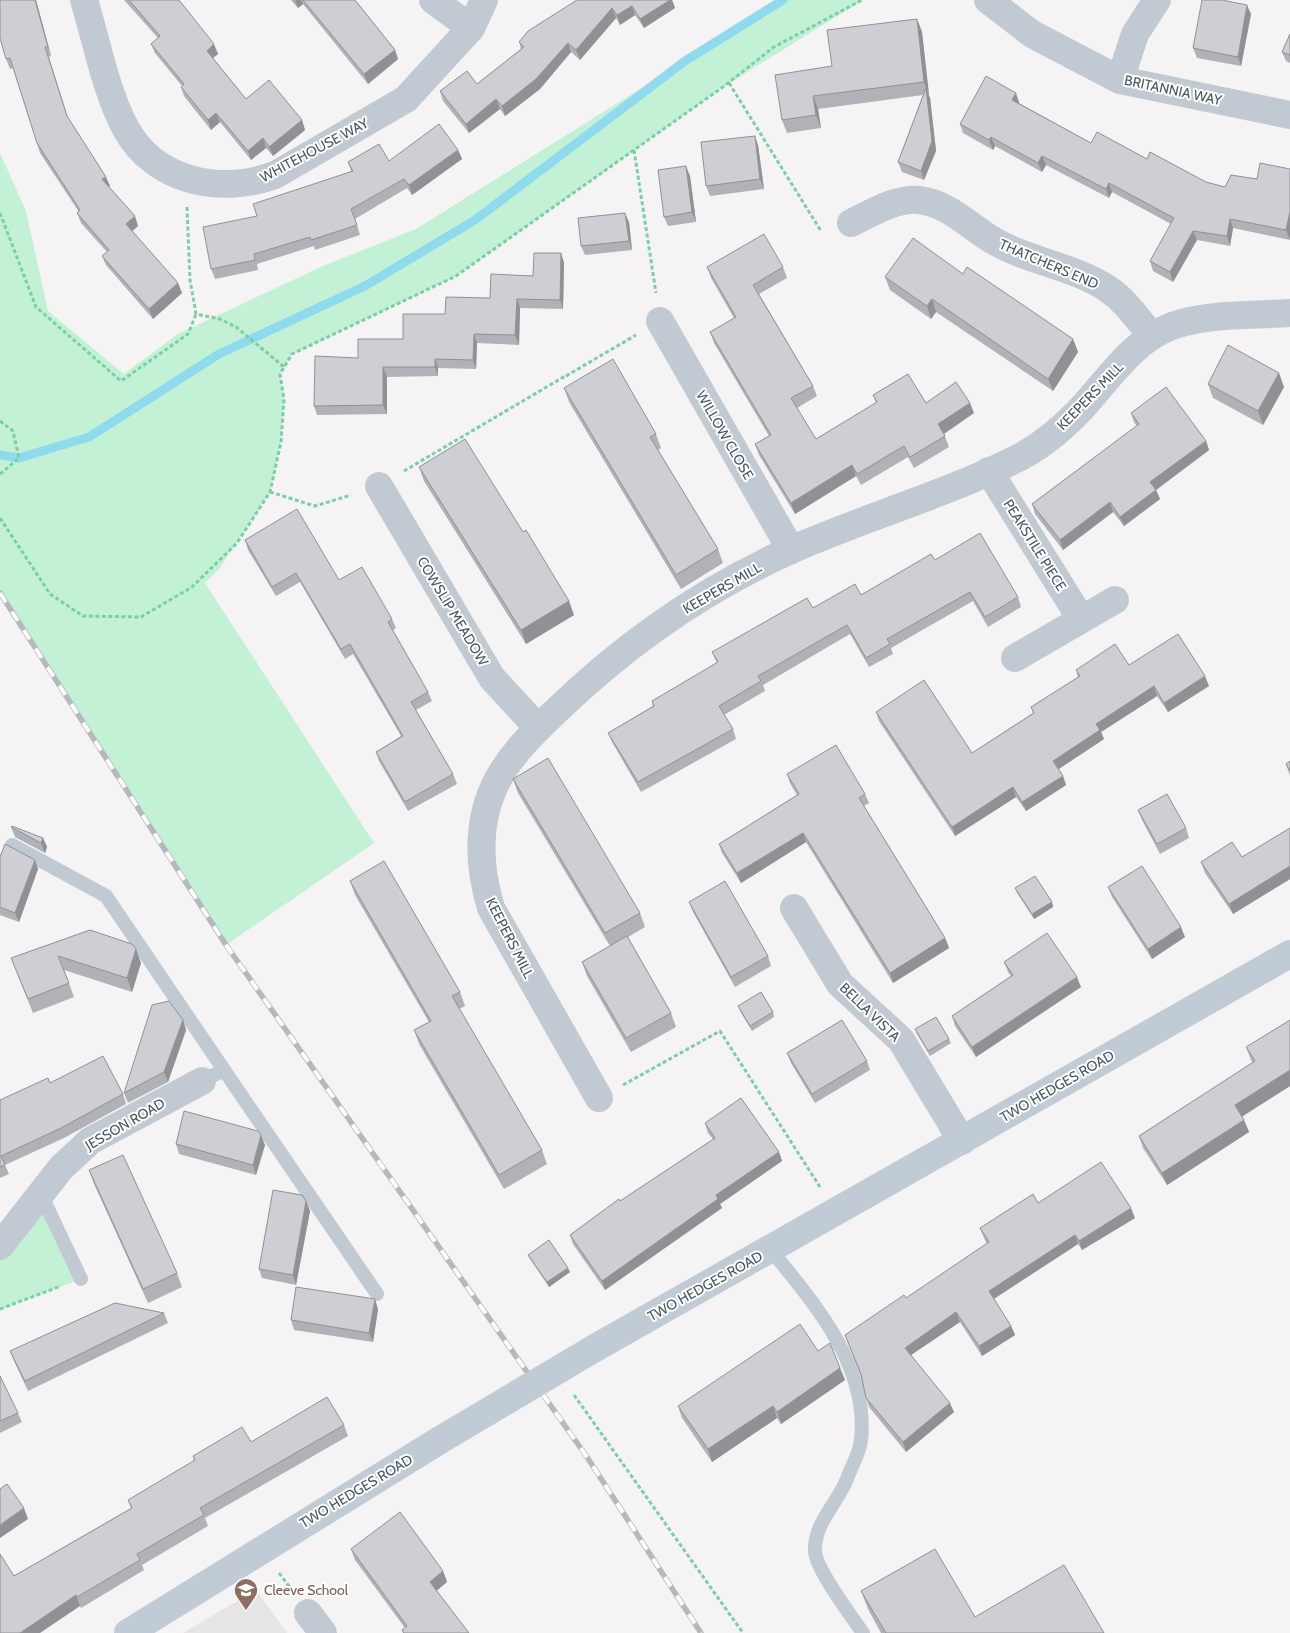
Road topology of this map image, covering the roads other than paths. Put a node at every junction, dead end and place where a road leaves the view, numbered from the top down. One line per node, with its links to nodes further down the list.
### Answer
1 (84, 0): 6 (street, WHITEHOUSE WAY)
2 (433, 0): 6 (street)
3 (484, 0): 6 (street, WHITEHOUSE WAY)
4 (988, 0): 7 (street, BRITANNIA WAY)
5 (1157, 0): 7 (street)
6 (471, 28)
7 (1120, 80): 8 (street, BRITANNIA WAY)
8 (1290, 115)
9 (851, 223): 12 (street, THATCHERS END)
10 (1290, 313): 12 (street, KEEPERS MILL)
11 (660, 321): 15 (street, WILLOW CLOSE)
12 (1152, 336): 13 (street, KEEPERS MILL)
13 (989, 471): 15 (street, KEEPERS MILL); 17 (street, PEAKSTILE PIECE)
14 (379, 486): 19 (street, COWSLIP MEADOW)
15 (791, 550): 19 (street, KEEPERS MILL)
16 (1115, 600): 17 (street)
17 (1081, 619): 18 (street)
18 (1015, 658)
19 (538, 728): 24 (street, KEEPERS MILL)
20 (12, 846): 23 (lane)
21 (794, 908): 25 (street, BELLA VISTA)
22 (1290, 954): 25 (street, TWO HEDGES ROAD)
23 (213, 1075): 26 (street, JESSON ROAD); 30 (lane)
24 (598, 1098)
25 (962, 1141): 28 (street, TWO HEDGES ROAD)
26 (40, 1192): 27 (street, JESSON ROAD); 29 (lane)
27 (0, 1246)
28 (770, 1249): 31 (street, TWO HEDGES ROAD, bridge); 32 (lane)
29 (81, 1280)
30 (377, 1294)
31 (128, 1633)
32 (862, 1633)

